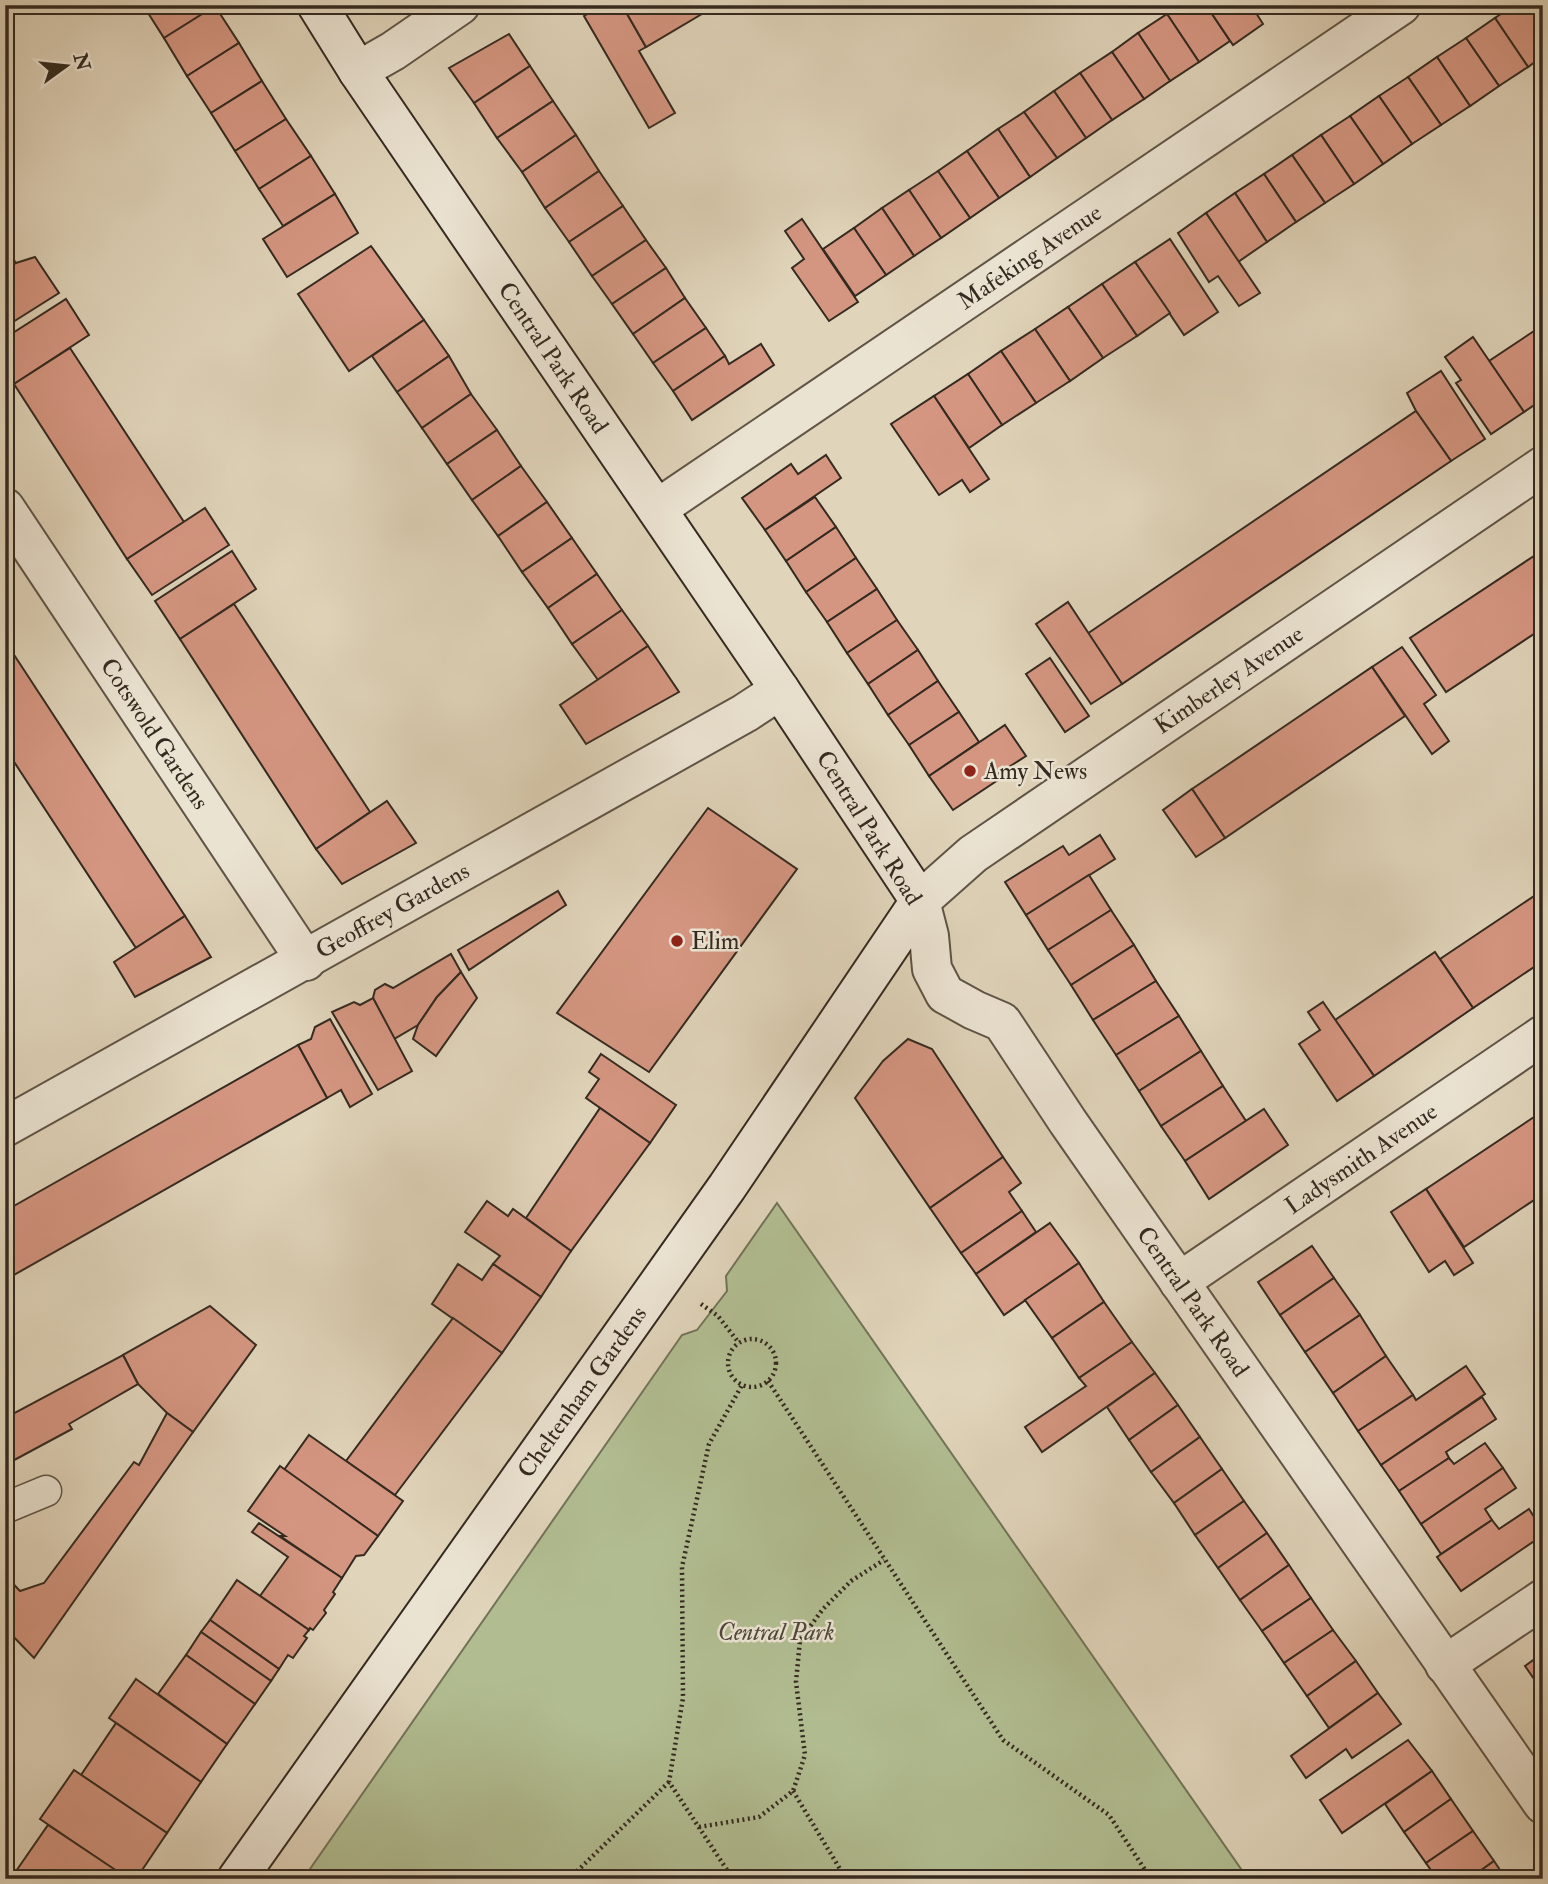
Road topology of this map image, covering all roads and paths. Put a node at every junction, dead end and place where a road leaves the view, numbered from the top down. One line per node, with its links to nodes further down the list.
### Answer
1 (317, 5): 4 (street, Central Park Road)
2 (460, 5): 4 (street)
3 (1401, 5): 7 (street, Mafeking Avenue)
4 (358, 71): 7 (street, Central Park Road)
5 (1543, 466): 9 (street, Kimberley Avenue)
6 (5, 508): 10 (street, Cotswold Gardens)
7 (657, 509): 8 (street, Central Park Road)
8 (780, 690): 9 (street, Central Park Road); 10 (street, Geoffrey Gardens)
9 (920, 901): 13 (street, Cheltenham Gardens); 14 (street, Central Park Road)
10 (306, 961): 12 (street, Geoffrey Gardens)
11 (1543, 1035): 14 (street, Ladysmith Avenue)
12 (5, 1127)
13 (663, 1277): 15 (path); 27 (street, Cheltenham Gardens)
14 (1179, 1282): 22 (street, Central Park Road)
15 (738, 1343): 16 (path); 17 (path)
16 (768, 1381): 17 (path); 20 (path)
17 (742, 1385): 23 (path)
18 (46, 1491): 19 (lane)
19 (5, 1508)
20 (884, 1560): 24 (path); 31 (path)
21 (1543, 1599): 22 (street)
22 (1445, 1665): 25 (street, Central Park Road)
23 (669, 1782): 26 (path); 28 (path)
24 (793, 1791): 26 (path); 30 (path)
25 (1543, 1804)
26 (699, 1827): 29 (path)
27 (237, 1879)
28 (569, 1879)
29 (733, 1879)
30 (846, 1879)
31 (1151, 1879)

